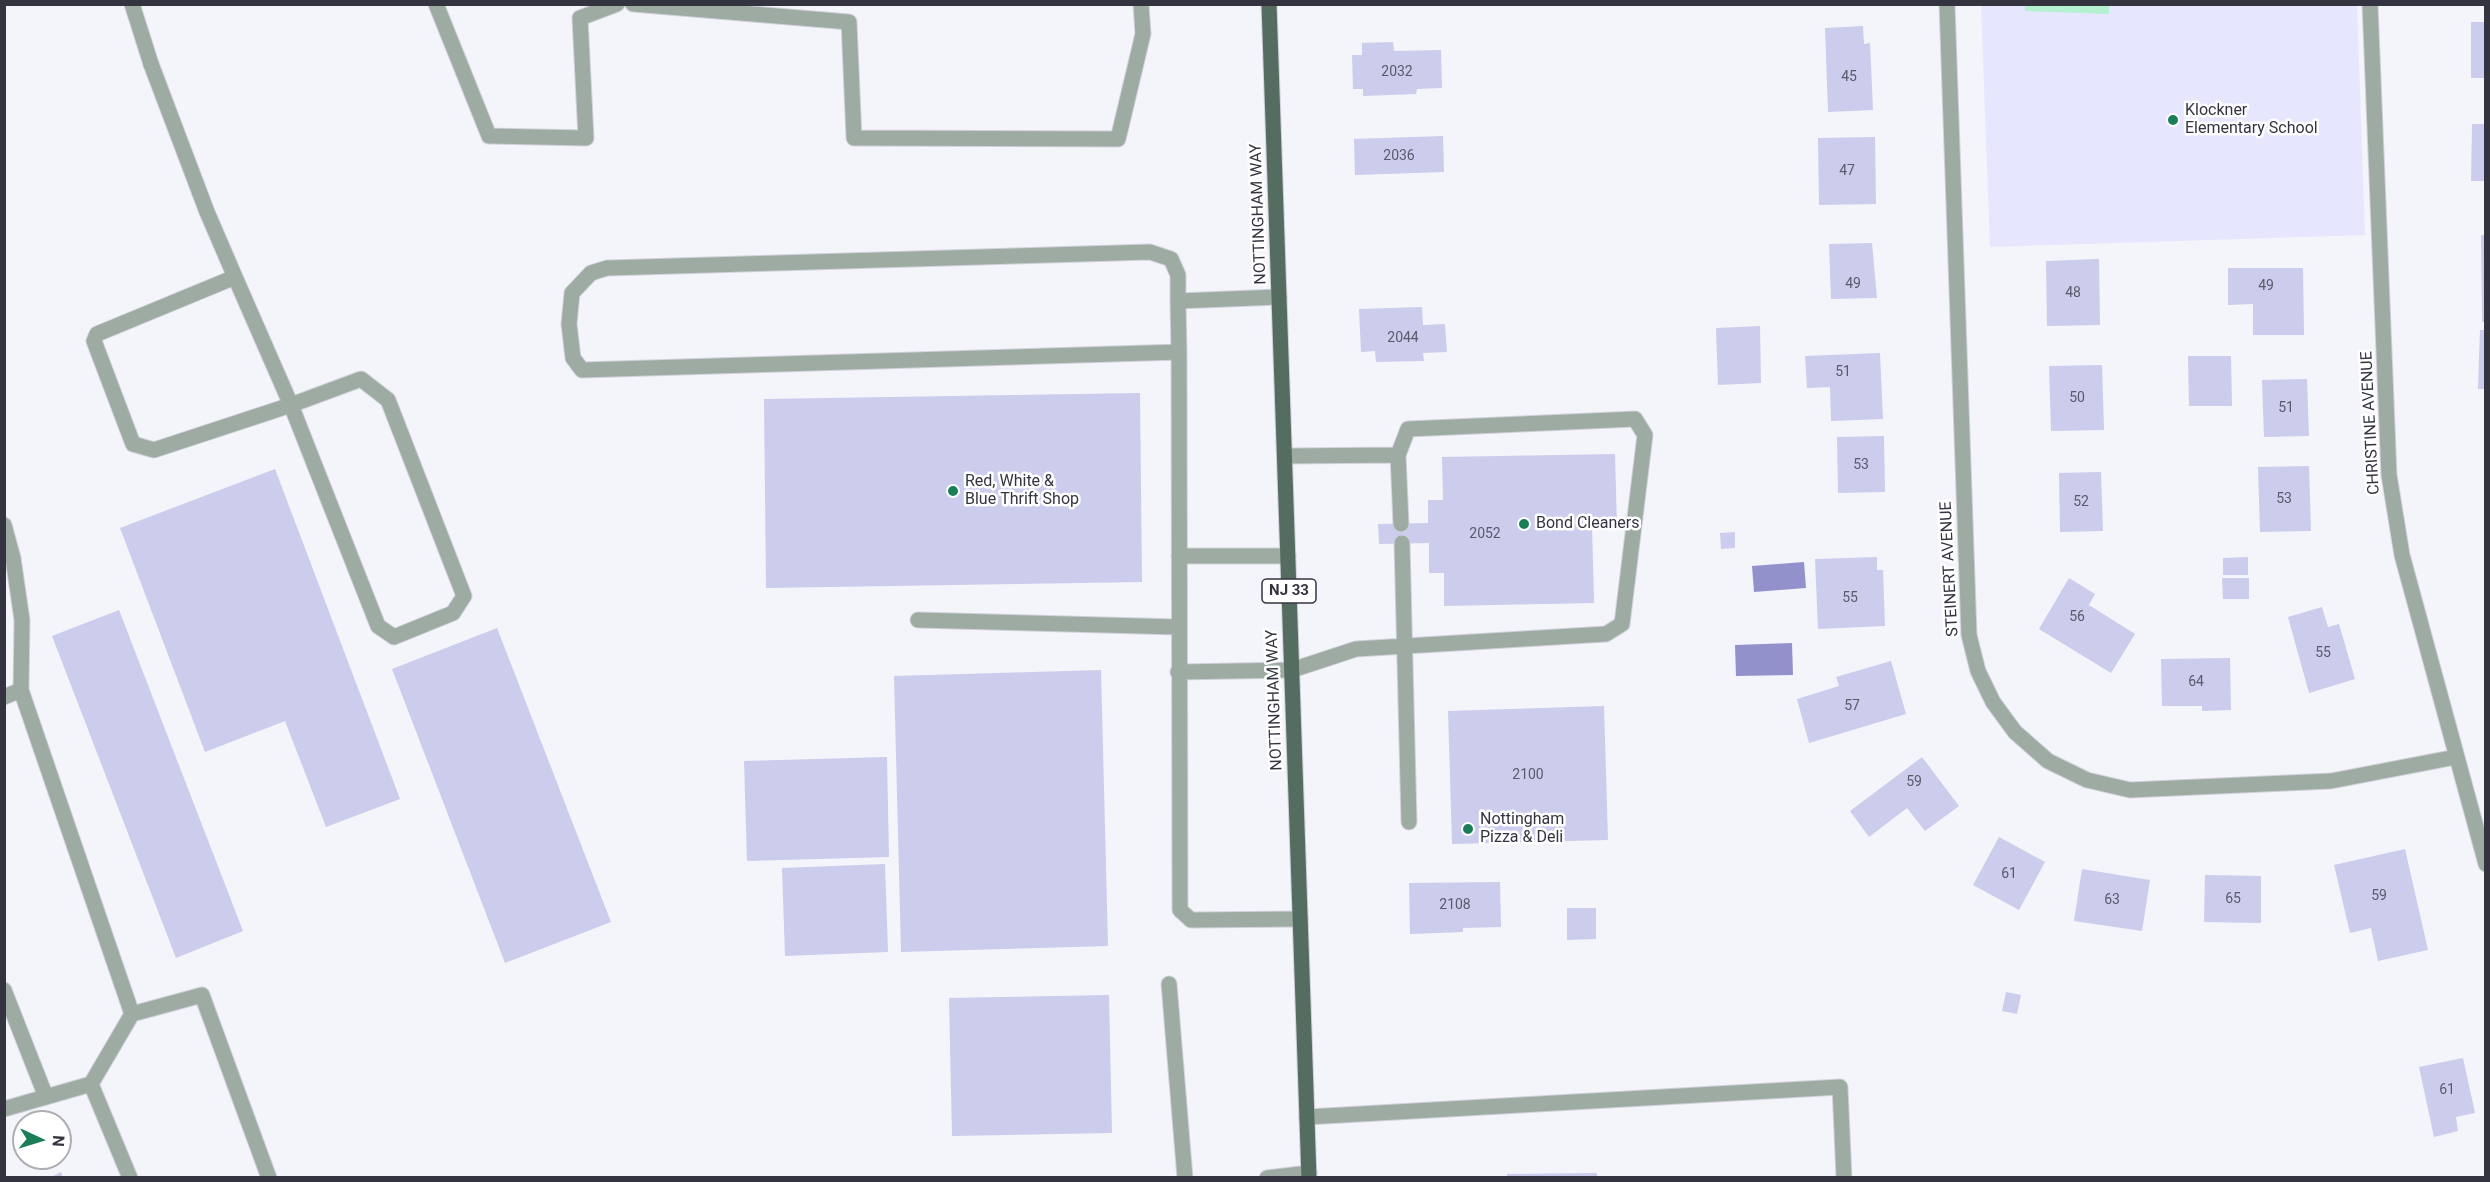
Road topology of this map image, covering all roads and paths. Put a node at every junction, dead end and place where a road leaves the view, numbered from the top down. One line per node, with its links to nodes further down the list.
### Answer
1 (132, 4): 9 (street)
2 (436, 4): 3 (street)
3 (617, 4)
4 (633, 4): 5 (street)
5 (1141, 4)
6 (1269, 4): 10 (main road, NOTTINGHAM WAY / NJ 33)
7 (1947, 4): 28 (street, STEINERT AVENUE)
8 (2370, 4): 28 (street, CHRISTINE AVENUE)
9 (235, 277): 13 (street); 13 (street)
10 (1280, 297): 11 (street); 15 (main road, NOTTINGHAM WAY / NJ 33)
11 (1178, 301): 12 (street); 12 (street)
12 (1179, 352): 19 (street)
13 (291, 405): 13 (street)
14 (1398, 455): 15 (street); 16 (street); 23 (street)
15 (1285, 456): 20 (main road, NOTTINGHAM WAY / NJ 33)
16 (1401, 524)
17 (4, 525): 26 (street)
18 (1402, 543): 23 (street)
19 (1179, 555): 20 (street); 22 (street)
20 (1288, 556): 24 (main road, NOTTINGHAM WAY / NJ 33)
21 (918, 620): 22 (street)
22 (1178, 627): 25 (street)
23 (1403, 648): 24 (street); 29 (street)
24 (1292, 670): 25 (street); 31 (main road, NOTTINGHAM WAY / NJ 33)
25 (1178, 672): 31 (street)
26 (21, 690): 27 (street); 34 (street)
27 (4, 697)
28 (2456, 757): 30 (street, CHRISTINE AVENUE)
29 (1409, 822)
30 (2486, 864)
31 (1300, 919): 38 (main road, NOTTINGHAM WAY / NJ 33)
32 (1169, 984): 42 (street)
33 (4, 990): 36 (street)
34 (132, 1014): 35 (street); 41 (street)
35 (91, 1084): 36 (street); 40 (street)
36 (46, 1097): 37 (street)
37 (4, 1109)
38 (1307, 1117): 39 (main road, NOTTINGHAM WAY / NJ 33); 44 (street)
39 (1309, 1175): 43 (street)
40 (130, 1178)
41 (269, 1178)
42 (1185, 1178)
43 (1267, 1178)
44 (1844, 1178)

